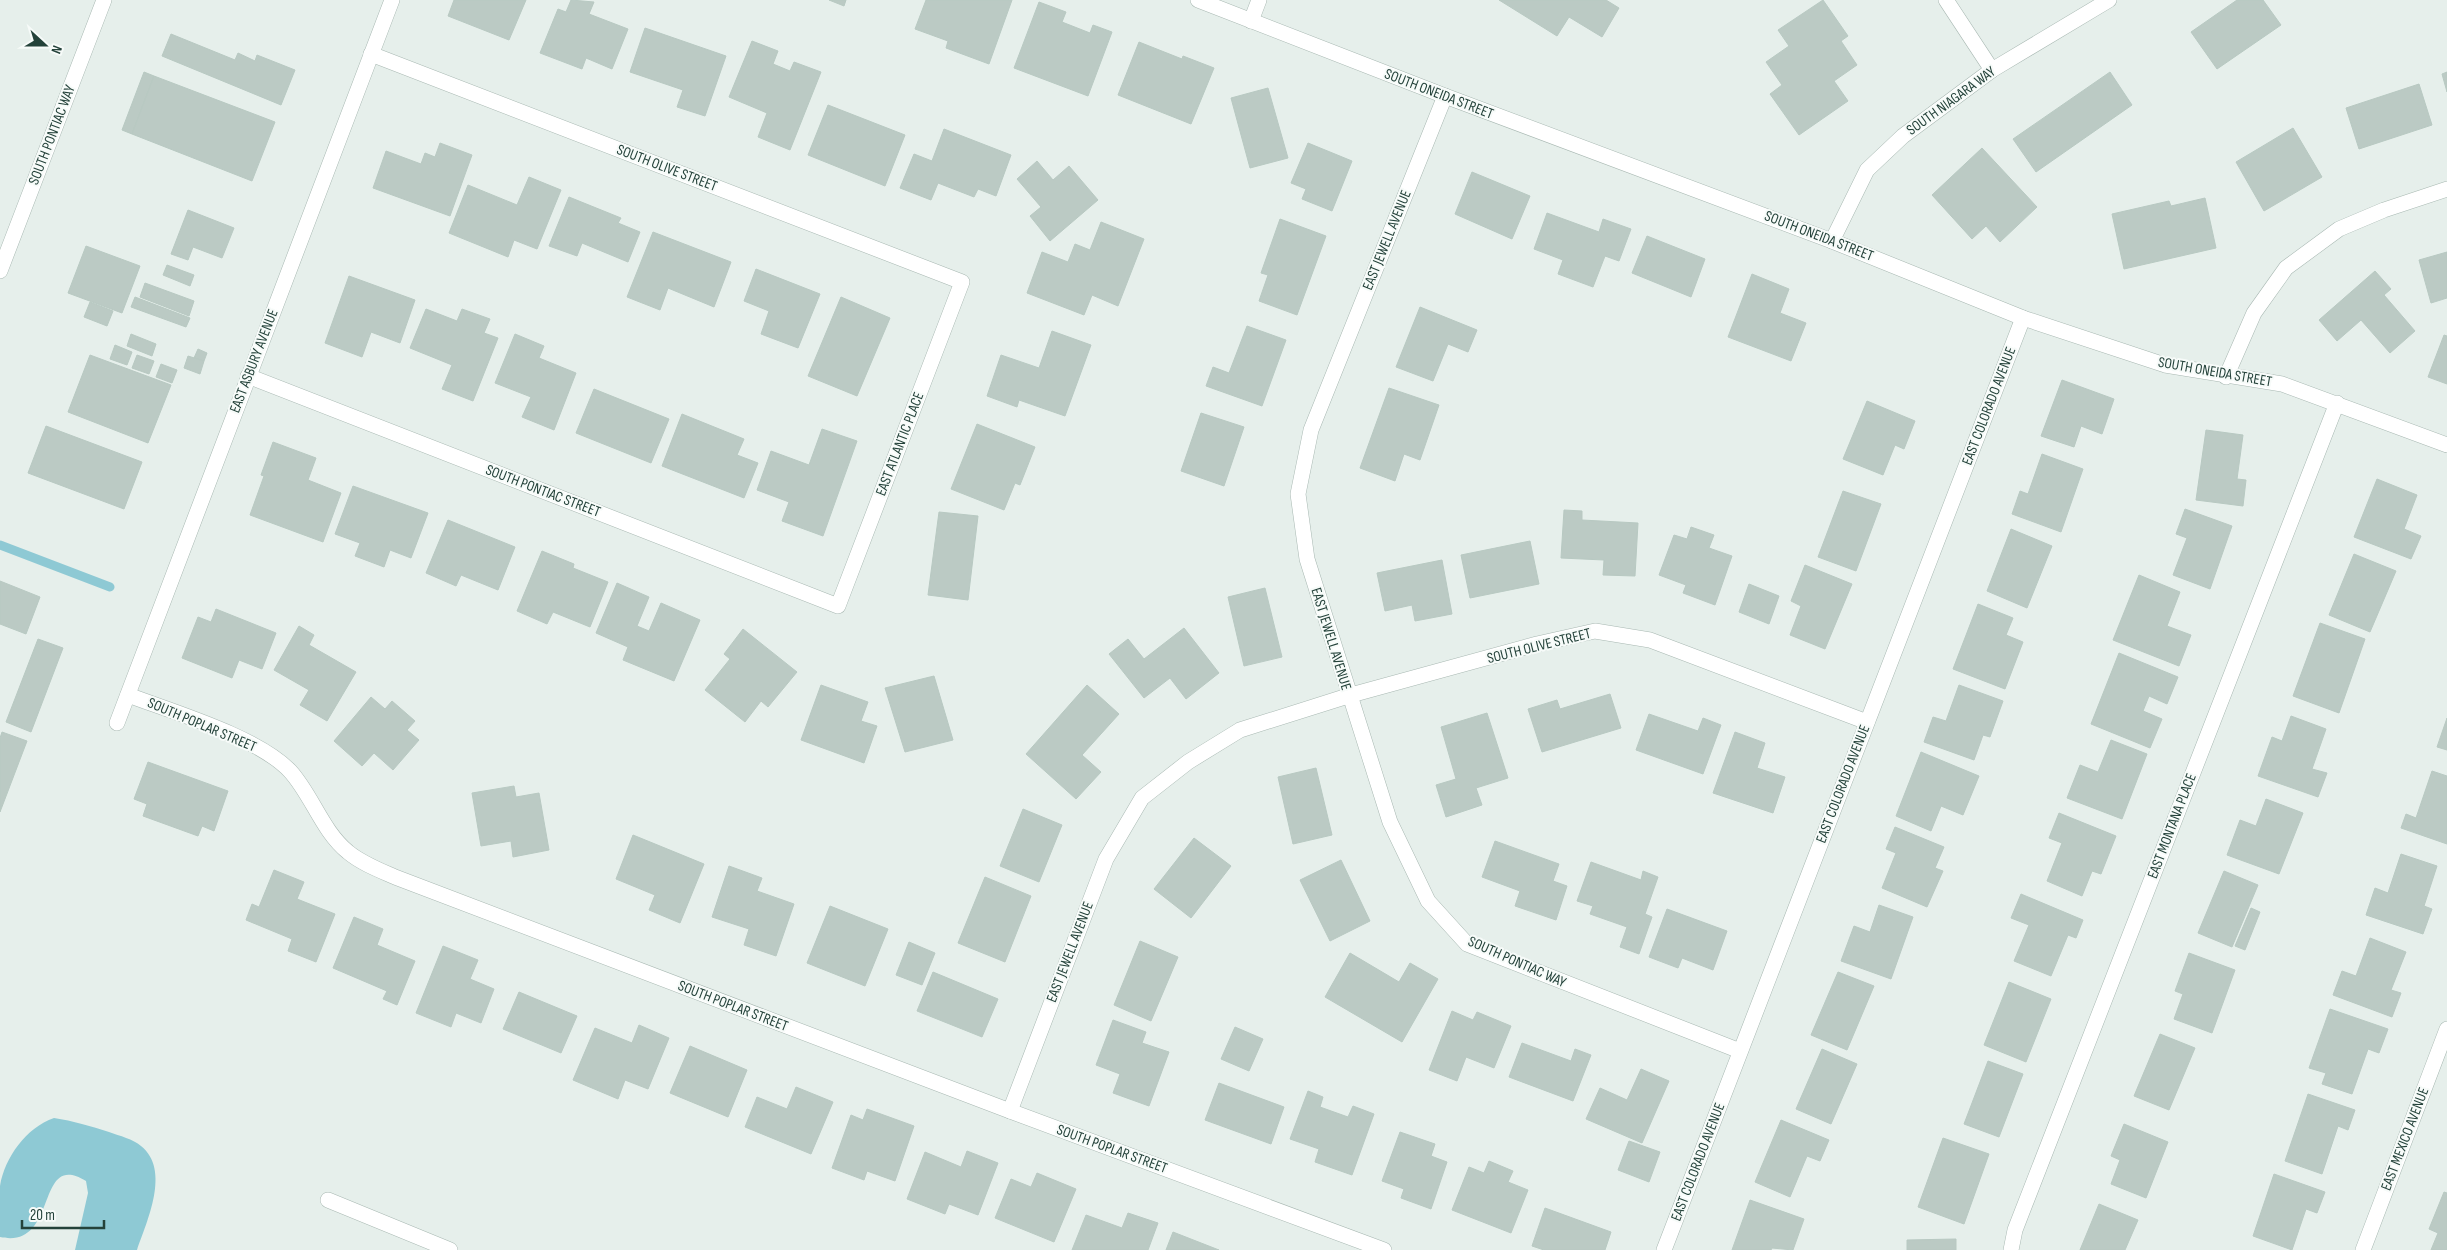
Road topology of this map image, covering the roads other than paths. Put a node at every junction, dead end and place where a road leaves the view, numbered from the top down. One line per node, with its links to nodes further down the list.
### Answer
1 (104, 0): 13 (street, SOUTH PONTIAC WAY)
2 (392, 0): 8 (street, EAST ASBURY AVENUE)
3 (1198, 0): 7 (street, SOUTH ONEIDA STREET)
4 (1259, 0): 7 (street)
5 (1946, 0): 9 (street)
6 (2109, 0): 9 (street, SOUTH NIAGARA WAY)
7 (1251, 21): 10 (street, SOUTH ONEIDA STREET)
8 (372, 54): 14 (street, SOUTH OLIVE STREET); 16 (street, EAST ASBURY AVENUE)
9 (1992, 70): 12 (street, SOUTH NIAGARA WAY)
10 (1445, 96): 12 (street, SOUTH ONEIDA STREET); 22 (street, EAST JEWELL AVENUE)
11 (2447, 189): 17 (street)
12 (1832, 241): 15 (street, SOUTH ONEIDA STREET)
13 (0, 271)
14 (962, 282): 20 (street, EAST ATLANTIC PLACE)
15 (2023, 318): 17 (street, SOUTH ONEIDA STREET); 23 (street, EAST COLORADO AVENUE)
16 (248, 376): 20 (street, SOUTH PONTIAC STREET); 21 (street, EAST ASBURY AVENUE)
17 (2226, 377): 18 (street, SOUTH ONEIDA STREET)
18 (2337, 403): 19 (street, SOUTH ONEIDA STREET); 32 (street, EAST MONTANA PLACE)
19 (2447, 445)
20 (838, 606)
21 (128, 695): 24 (street, EAST ASBURY AVENUE); 27 (street, SOUTH POPLAR STREET)
22 (1350, 695): 23 (street, SOUTH OLIVE STREET); 26 (street, SOUTH PONTIAC WAY); 27 (street, EAST JEWELL AVENUE)
23 (1867, 722): 26 (street, EAST COLORADO AVENUE)
24 (117, 723)
25 (2447, 1029): 33 (street, EAST MEXICO AVENUE)
26 (1740, 1051): 31 (street, EAST COLORADO AVENUE)
27 (1010, 1111): 30 (street, SOUTH POPLAR STREET)
28 (328, 1200): 29 (street)
29 (450, 1250)
30 (1384, 1250)
31 (1664, 1250)
32 (2011, 1250)
33 (2363, 1250)

